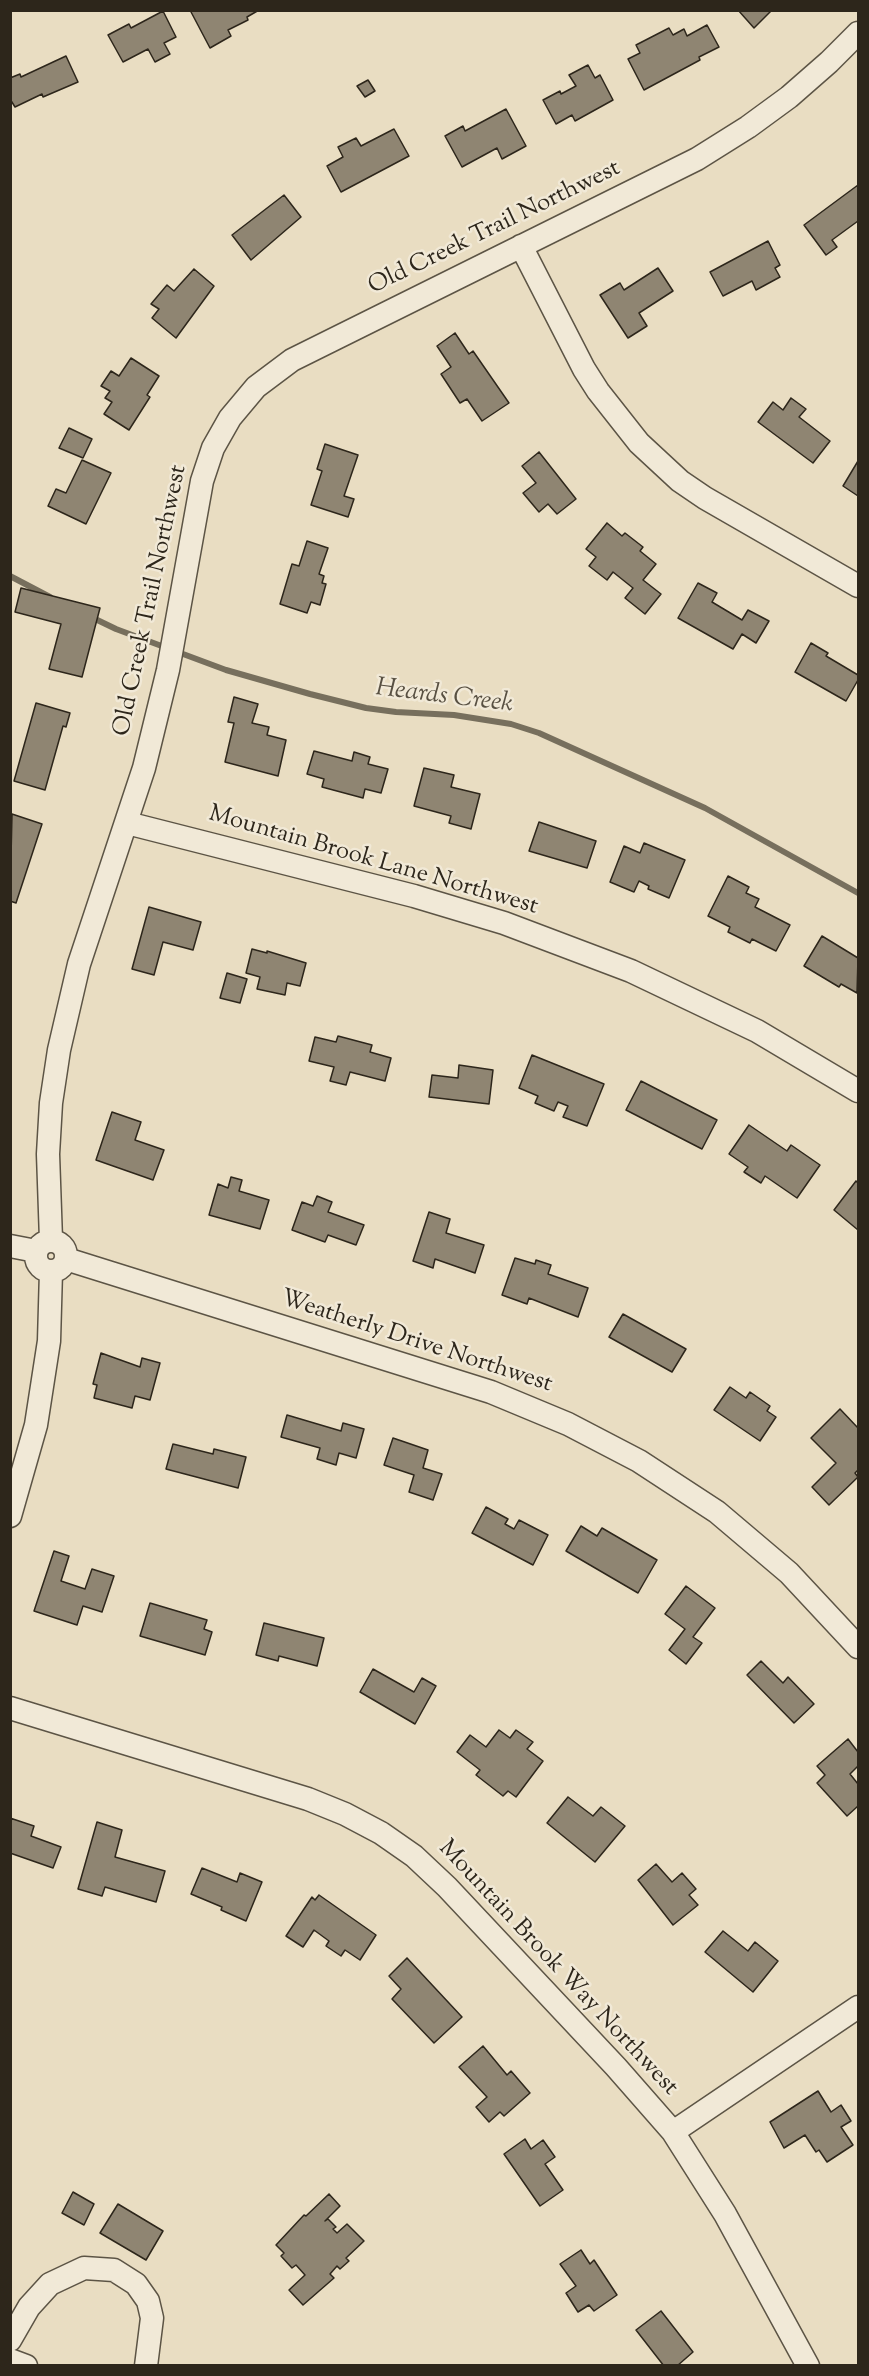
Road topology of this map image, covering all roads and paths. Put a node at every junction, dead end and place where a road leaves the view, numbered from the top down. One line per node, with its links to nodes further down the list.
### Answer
1 (858, 33): 2 (street, Old Creek Trail Northwest)
2 (521, 246): 3 (street); 4 (street, Old Creek Trail Northwest)
3 (858, 586)
4 (127, 823): 5 (street, Mountain Brook Lane Northwest); 7 (street, Old Creek Trail Northwest)
5 (858, 1091)
6 (10, 1246): 7 (street)
7 (44, 1246): 8 (street)
8 (58, 1265): 9 (street); 10 (street, Weatherly Drive Northwest)
9 (10, 1516)
10 (858, 1647)
11 (10, 1708): 13 (street, Mountain Brook Way Northwest)
12 (858, 2007): 13 (street)
13 (673, 2132): 18 (street, Mountain Brook Way Northwest)
14 (10, 2340): 17 (street)
15 (10, 2360): 16 (street)
16 (27, 2366)
17 (146, 2366)
18 (808, 2366)

